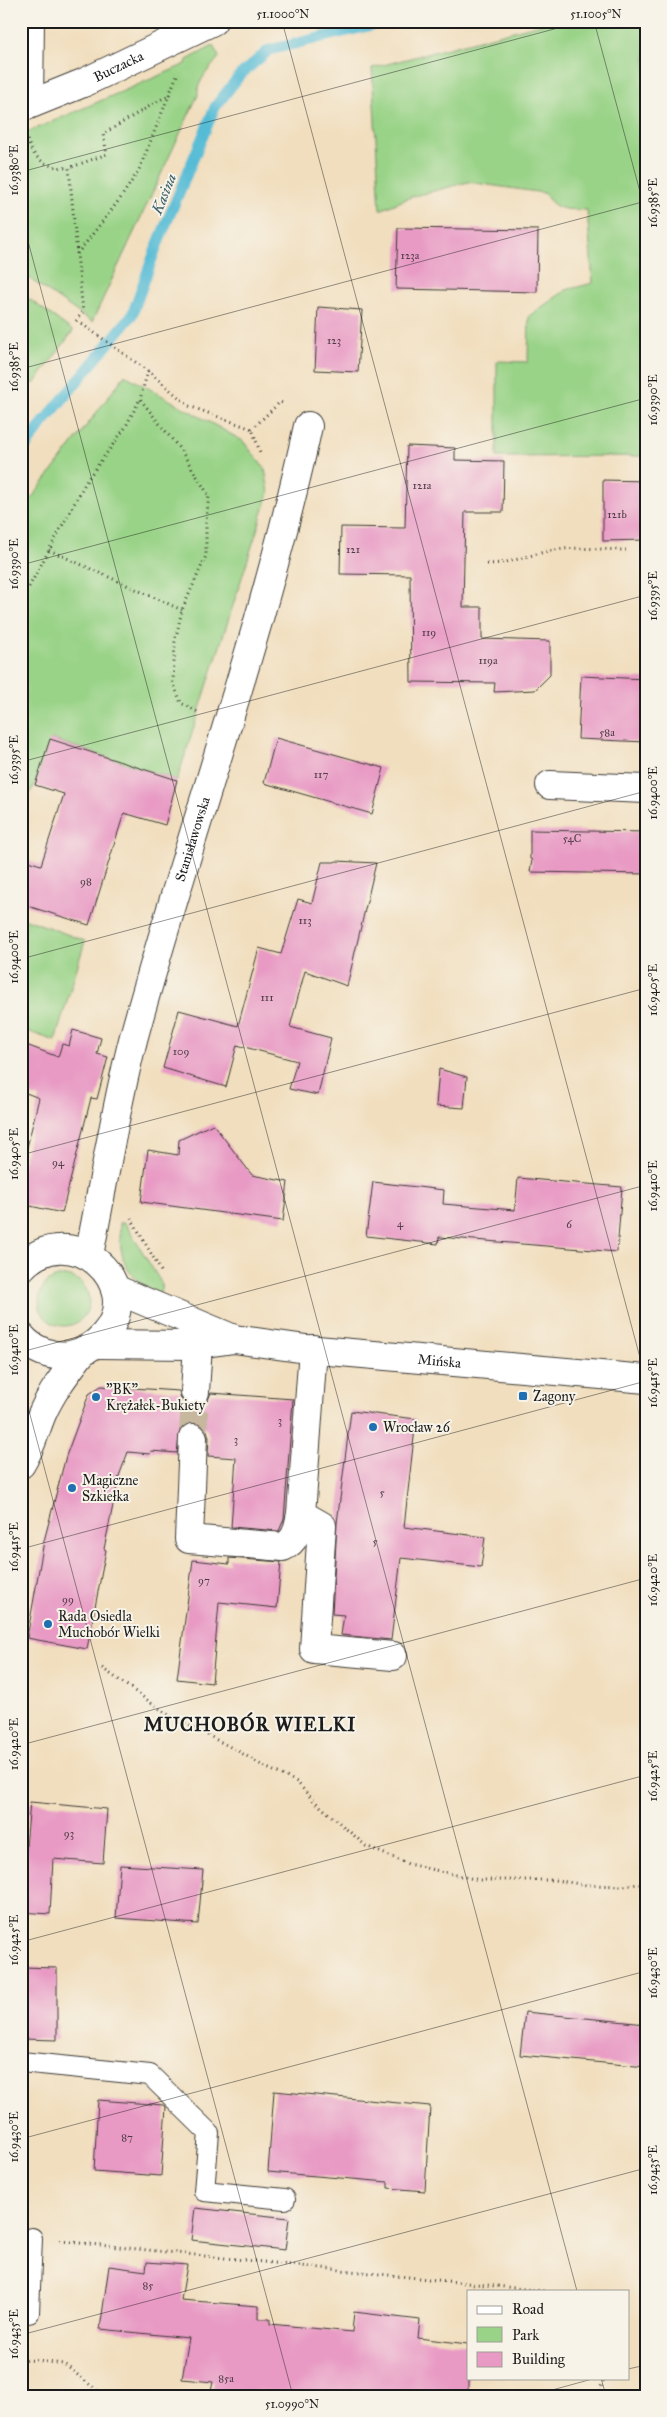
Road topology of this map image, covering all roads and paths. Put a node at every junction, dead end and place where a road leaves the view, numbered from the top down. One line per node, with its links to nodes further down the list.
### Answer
1 (34, 21): 5 (lane)
2 (213, 21): 5 (street, Buczacka)
3 (177, 71): 4 (path)
4 (171, 94): 7 (path); 8 (path)
5 (27, 106)
6 (26, 136): 7 (path)
7 (69, 168): 8 (path)
8 (77, 254): 9 (path)
9 (76, 321)
10 (82, 324): 11 (path)
11 (148, 371): 12 (path); 14 (path)
12 (140, 399): 15 (path); 19 (path)
13 (308, 426): 24 (street, Stanisławowska)
14 (261, 455)
15 (49, 550): 18 (path); 19 (path)
16 (626, 550): 17 (path)
17 (487, 564)
18 (29, 587)
19 (182, 610): 20 (path)
20 (206, 715)
21 (550, 785): 22 (street)
22 (646, 788)
23 (126, 1210): 26 (path)
24 (89, 1255): 25 (street); 27 (street)
25 (25, 1260)
26 (167, 1280)
27 (115, 1289): 28 (street, Mińska); 31 (street)
28 (234, 1339): 30 (street, Mińska); 32 (street, Mińska)
29 (22, 1343): 31 (street, Mińska)
30 (198, 1344): 31 (street, Mińska); 34 (street)
31 (89, 1348): 36 (street)
32 (313, 1349): 33 (street, Mińska); 37 (street)
33 (646, 1378)
34 (195, 1392)
35 (193, 1438): 37 (street)
36 (21, 1464)
37 (301, 1514): 38 (street)
38 (393, 1656)
39 (102, 1668): 40 (path)
40 (646, 1883)
41 (21, 2062): 42 (lane)
42 (285, 2199)
43 (32, 2238): 44 (path); 45 (lane)
44 (534, 2290)
45 (21, 2313)
46 (21, 2359): 48 (path)
47 (603, 2380): 49 (path)
48 (104, 2396)
49 (598, 2396)

